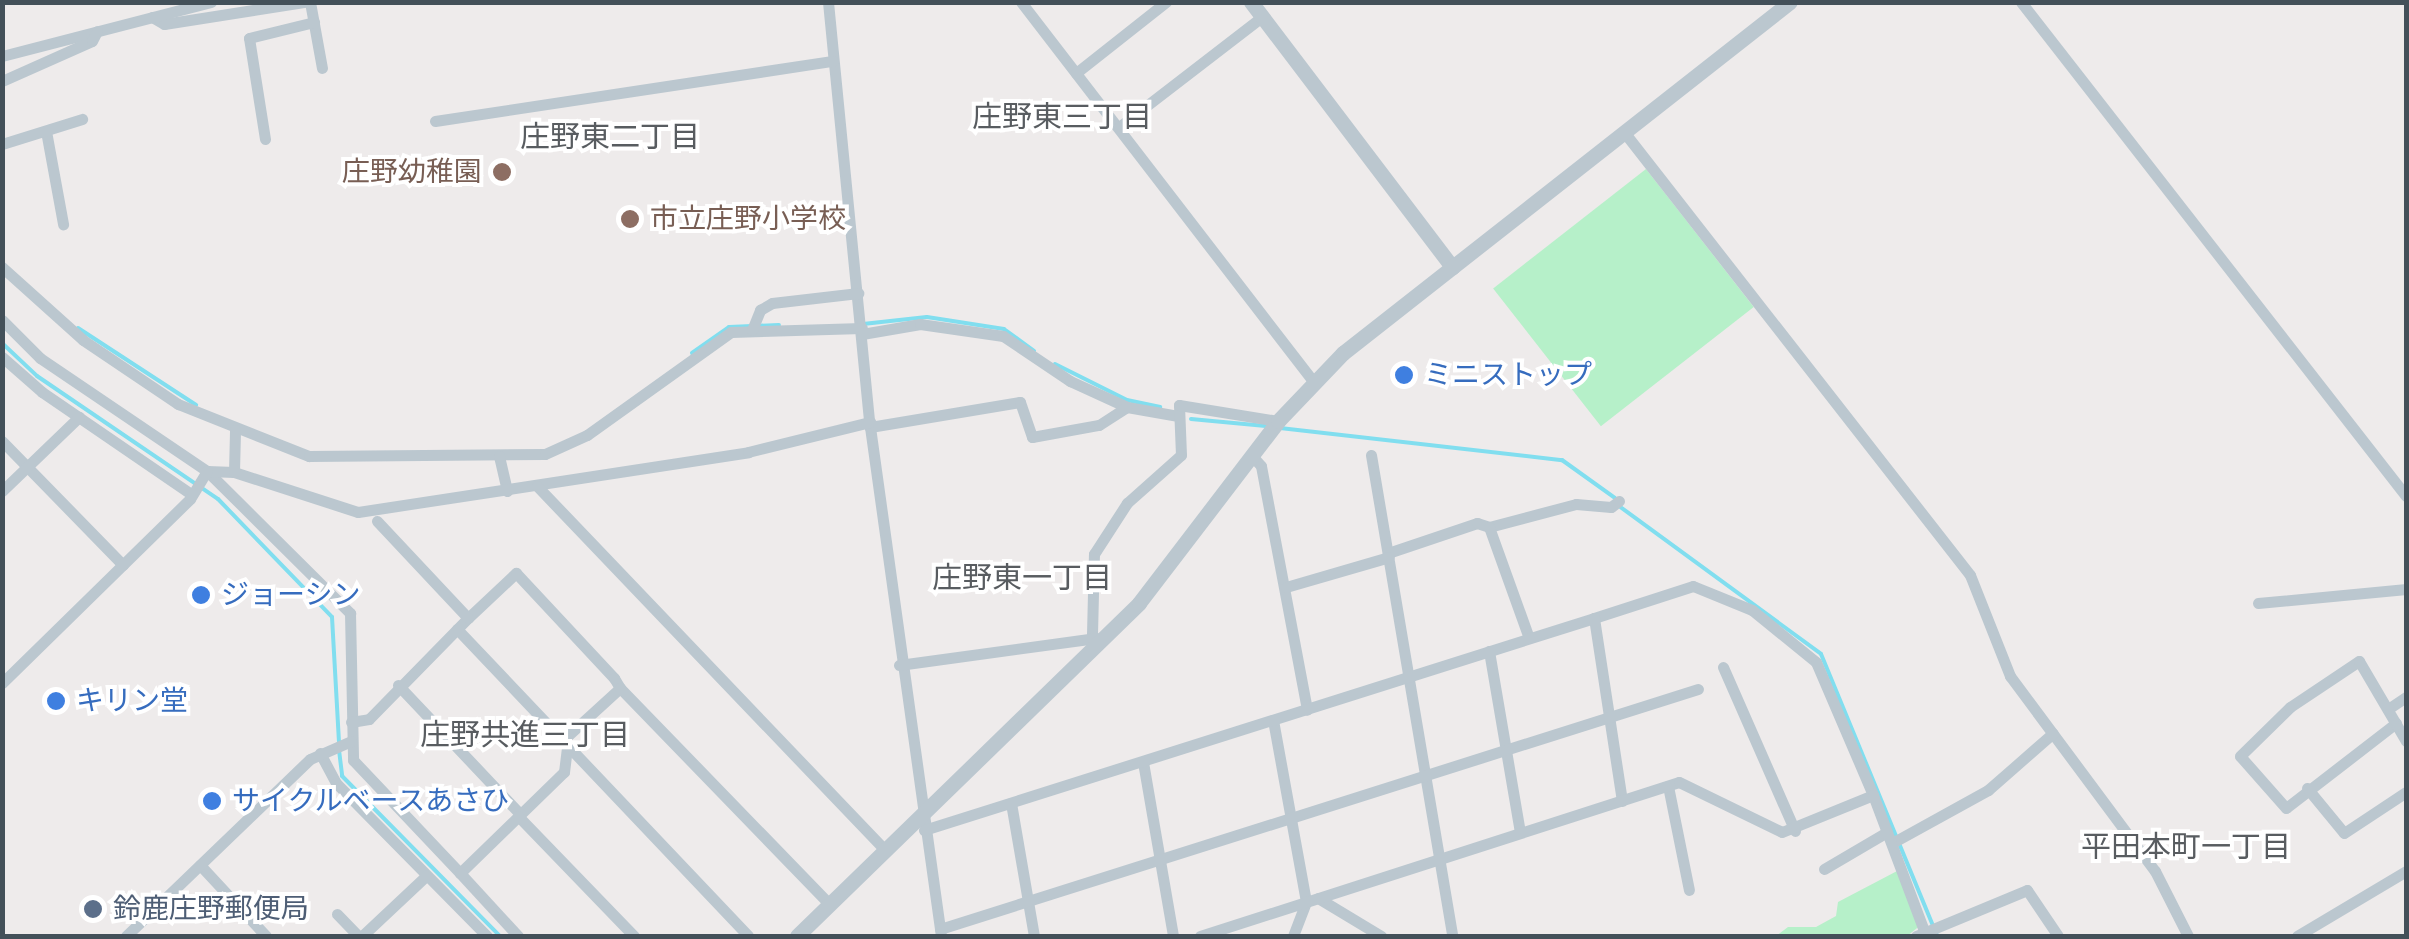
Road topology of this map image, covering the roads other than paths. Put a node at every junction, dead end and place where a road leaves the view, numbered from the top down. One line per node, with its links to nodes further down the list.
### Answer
1 (210, 2): 10 (street)
2 (308, 2): 10 (street); 11 (street)
3 (828, 2): 14 (street)
4 (1021, 2): 16 (street)
5 (1166, 2): 16 (street)
6 (1251, 2): 9 (street)
7 (1790, 2): 22 (street)
8 (2022, 2): 51 (street)
9 (1262, 16): 20 (street); 27 (street)
10 (152, 17): 12 (street)
11 (314, 22): 15 (street); 23 (street)
12 (97, 31): 13 (street); 17 (street)
13 (2, 56)
14 (834, 61): 19 (street); 28 (street)
15 (322, 68)
16 (1076, 73): 20 (street)
17 (2, 81)
18 (82, 119): 21 (street)
19 (435, 121)
20 (1119, 128): 33 (street)
21 (46, 131): 24 (street); 25 (street)
22 (1624, 132): 27 (street); 80 (street)
23 (266, 139)
24 (2, 144)
25 (63, 224)
26 (2, 267): 39 (street)
27 (1452, 267): 33 (street)
28 (858, 293): 30 (street); 31 (street)
29 (2, 320): 46 (street)
30 (862, 327): 31 (street); 34 (street); 38 (street)
31 (752, 330): 42 (street)
32 (2, 357): 36 (street)
33 (1313, 381): 37 (street)
34 (1127, 407): 35 (street); 38 (street)
35 (1178, 411): 37 (street); 63 (street)
36 (79, 417): 44 (street); 50 (street)
37 (1278, 421): 43 (street)
38 (870, 425): 47 (street); 66 (street)
39 (235, 430): 42 (street); 45 (street)
40 (2, 441): 44 (street)
41 (1371, 455): 55 (street)
42 (499, 456): 48 (street)
43 (1253, 457): 57 (street); 63 (street)
44 (28, 467): 49 (street); 56 (street)
45 (234, 472): 46 (street); 48 (street)
46 (205, 473): 50 (street); 78 (street)
47 (537, 486): 48 (street); 100 (street)
48 (507, 490)
49 (2, 491)
50 (191, 494): 56 (street)
51 (2406, 496)
52 (1615, 504): 54 (street)
53 (378, 521): 60 (street)
54 (1489, 527): 55 (street); 64 (street)
55 (1388, 555): 57 (street); 68 (street)
56 (122, 565): 69 (street)
57 (1286, 587): 75 (street)
58 (2406, 589): 59 (street)
59 (2258, 603)
60 (468, 618): 62 (street); 71 (street)
61 (1594, 618): 64 (street); 76 (street); 91 (street)
62 (456, 629): 70 (street); 83 (street)
63 (1096, 638): 66 (street); 96 (street)
64 (1529, 638): 65 (street)
65 (1489, 651): 68 (street); 84 (street)
66 (899, 665): 96 (street)
67 (1723, 667): 97 (street)
68 (1409, 678): 75 (street); 87 (street)
69 (2, 682)
70 (398, 685): 78 (street); 94 (street)
71 (620, 688): 83 (street); 112 (street)
72 (1698, 689): 76 (street)
73 (2406, 697): 74 (street)
74 (2388, 709): 79 (street); 89 (street)
75 (1306, 710): 77 (street)
76 (1609, 718): 84 (street); 92 (street)
77 (1274, 720): 86 (street); 95 (street)
78 (351, 722): 82 (street)
79 (2396, 722): 81 (street); 89 (street)
80 (2053, 733): 99 (street); 132 (street)
81 (2406, 740)
82 (351, 741): 85 (street); 106 (street)
83 (565, 744): 94 (street); 123 (street)
84 (1506, 749): 87 (street); 98 (street)
85 (320, 753): 103 (street); 107 (street)
86 (1143, 762): 93 (street); 102 (street)
87 (1428, 776): 95 (street); 101 (street)
88 (1668, 786): 92 (street); 97 (street); 108 (street)
89 (2307, 788): 90 (street)
90 (2406, 792)
91 (1873, 795): 97 (street); 99 (street)
92 (1622, 800): 98 (street)
93 (1011, 804): 96 (street); 111 (street)
94 (519, 815): 106 (street); 122 (street)
95 (1291, 818): 102 (street); 110 (street)
96 (923, 822): 100 (street); 115 (street)
97 (1795, 831)
98 (1520, 832): 101 (street)
99 (1891, 839): 104 (street); 116 (street)
100 (885, 850): 112 (street)
101 (1442, 858): 110 (street); 130 (street)
102 (1160, 859): 111 (street); 126 (street)
103 (200, 865): 117 (street); 118 (street)
104 (1824, 869)
105 (2406, 871): 133 (street)
106 (460, 873): 109 (street)
107 (426, 876): 114 (street); 119 (street)
108 (1689, 890)
109 (481, 900): 114 (street); 121 (street)
110 (1312, 900): 127 (street); 128 (street); 129 (street)
111 (1028, 902): 115 (street); 125 (street)
112 (830, 905): 124 (street)
113 (337, 914): 119 (street)
114 (467, 914): 120 (street)
115 (940, 933)
116 (1928, 934): 131 (street)
117 (126, 936)
118 (266, 936)
119 (360, 936)
120 (486, 936)
121 (518, 936)
122 (634, 936)
123 (748, 936)
124 (797, 936)
125 (1034, 936)
126 (1173, 936)
127 (1200, 936)
128 (1293, 936)
129 (1382, 936)
130 (1452, 936)
131 (2058, 936)
132 (2188, 936)
133 (2297, 936)

